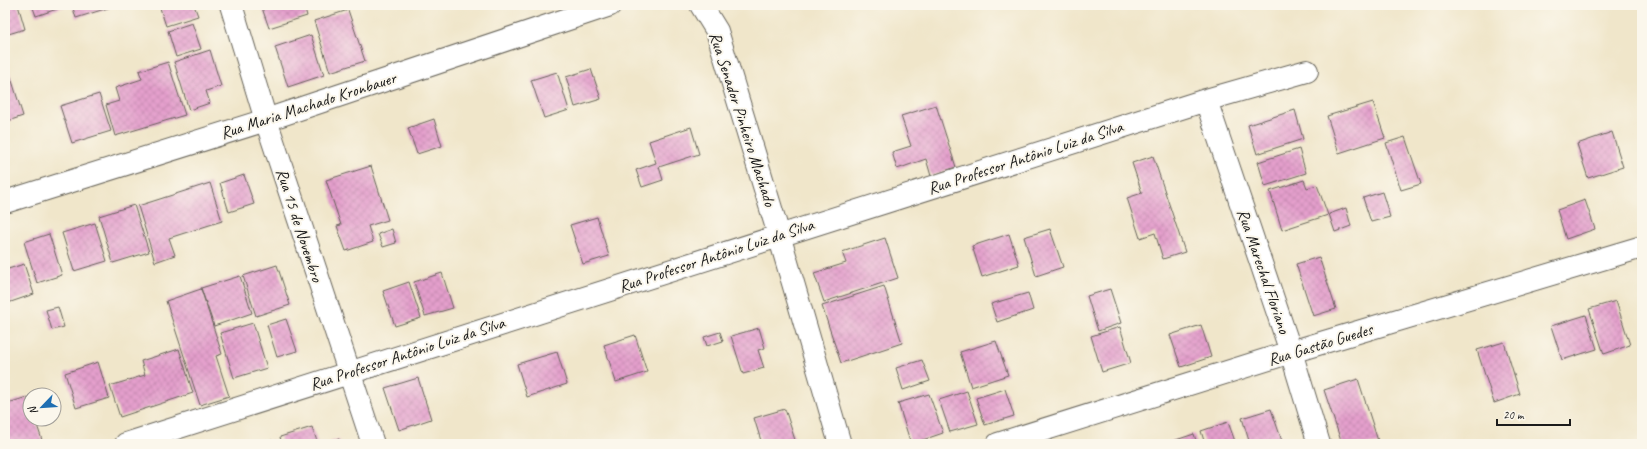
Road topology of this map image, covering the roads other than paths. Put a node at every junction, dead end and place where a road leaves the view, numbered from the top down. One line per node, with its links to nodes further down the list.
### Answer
1 (231, 5): 6 (street, Rua 15 de Novembro)
2 (610, 5): 6 (street, Rua Maria Machado Kronbauer)
3 (701, 5): 8 (street, Rua Senador Pinheiro Machado)
4 (1307, 71): 5 (street, Rua Professor Antônio Luiz da Silva)
5 (1206, 100): 8 (street, Rua Professor Antônio Luiz da Silva); 10 (street, Rua Marechal Floriano)
6 (266, 120): 7 (street, Rua Maria Machado Kronbauer); 11 (street, Rua 15 de Novembro)
7 (5, 202)
8 (779, 235): 11 (street, Rua Professor Antônio Luiz da Silva); 14 (street, Rua Senador Pinheiro Machado)
9 (1642, 247): 10 (street, Rua Gastão Guedes)
10 (1291, 352): 15 (street, Rua Gastão Guedes); 16 (street, Rua Marechal Floriano)
11 (348, 372): 12 (street, Rua Professor Antônio Luiz da Silva); 13 (street, Rua 15 de Novembro)
12 (126, 444)
13 (373, 444)
14 (840, 444)
15 (998, 444)
16 (1319, 444)

